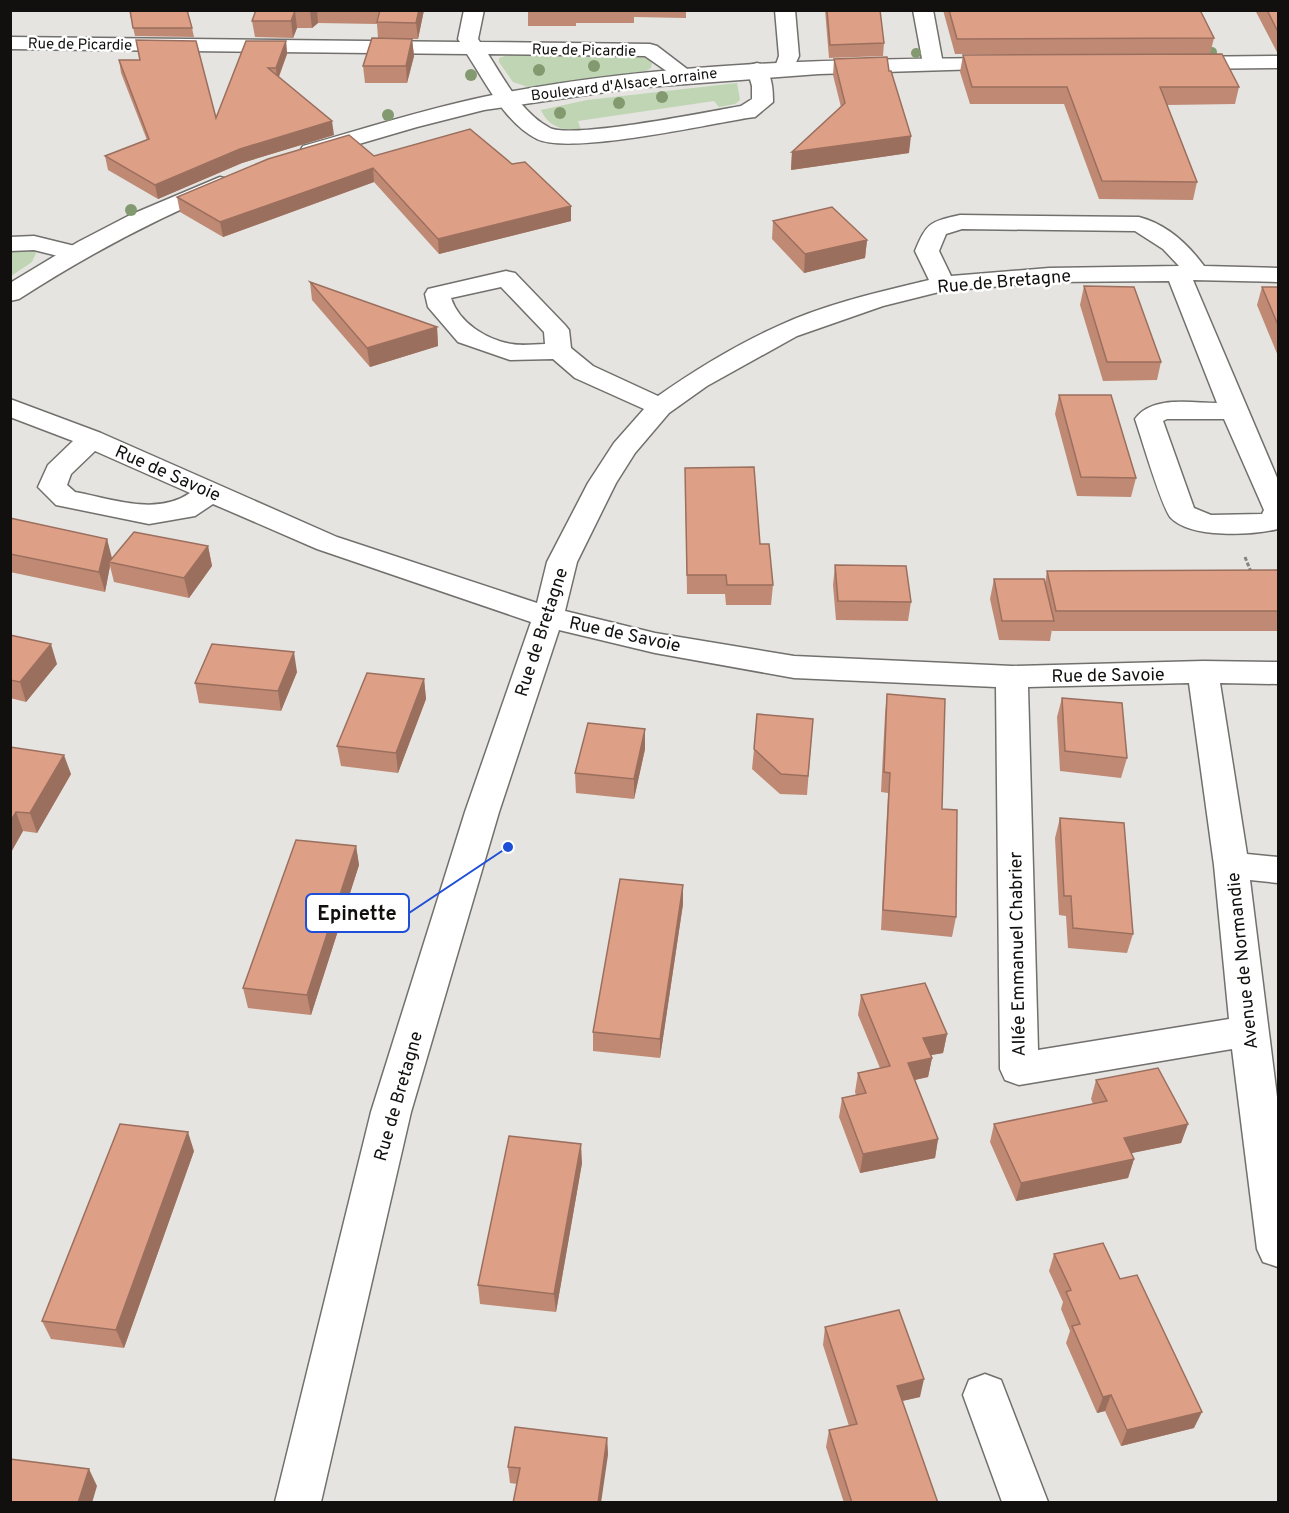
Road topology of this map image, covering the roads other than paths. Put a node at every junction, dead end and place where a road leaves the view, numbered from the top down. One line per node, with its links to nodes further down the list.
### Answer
1 (474, 10): 5 (street)
2 (785, 10): 10 (street)
3 (923, 10): 9 (street)
4 (10, 43): 5 (street, Rue de Picardie)
5 (474, 49): 12 (street, Rue de Picardie); 13 (street)
6 (1026, 63): 9 (street, Boulevard d'Alsace Lorraine)
7 (1165, 63): 8 (street)
8 (1278, 63)
9 (933, 64): 10 (street, Boulevard d'Alsace Lorraine)
10 (785, 67): 11 (street, Boulevard d'Alsace Lorraine)
11 (757, 69): 12 (street, Boulevard d'Alsace Lorraine); 13 (street)
12 (685, 75): 13 (street, Boulevard d'Alsace Lorraine)
13 (506, 99): 14 (street, Boulevard d'Alsace Lorraine)
14 (296, 155)
15 (242, 175): 17 (street)
16 (10, 244): 17 (street)
17 (74, 253): 21 (street)
18 (1188, 273): 19 (street, Rue de Bretagne); 20 (street, Rue de Bretagne); 20 (street); 25 (street)
19 (1278, 275)
20 (943, 284): 24 (street, Rue de Bretagne)
21 (10, 294)
22 (559, 351): 24 (street)
23 (10, 407): 26 (street, Rue de Savoie)
24 (660, 407): 28 (street, Rue de Bretagne)
25 (1234, 411): 25 (street)
26 (91, 439): 27 (street, Rue de Savoie); 27 (street)
27 (210, 493): 28 (street, Rue de Savoie)
28 (548, 617): 31 (street, Rue de Savoie); 37 (street, Rue de Bretagne)
29 (1203, 672): 30 (street, Rue de Savoie); 31 (street, Rue de Savoie); 32 (street, Avenue de Normandie)
30 (1278, 673)
31 (1012, 677): 34 (street, Allée Emmanuel Chabrier)
32 (1231, 865): 33 (street); 34 (street, Avenue de Normandie)
33 (1278, 870)
34 (1249, 1031): 35 (street, Avenue de Normandie)
35 (1278, 1249)
36 (985, 1395): 38 (street)
37 (298, 1503)
38 (1025, 1503)

